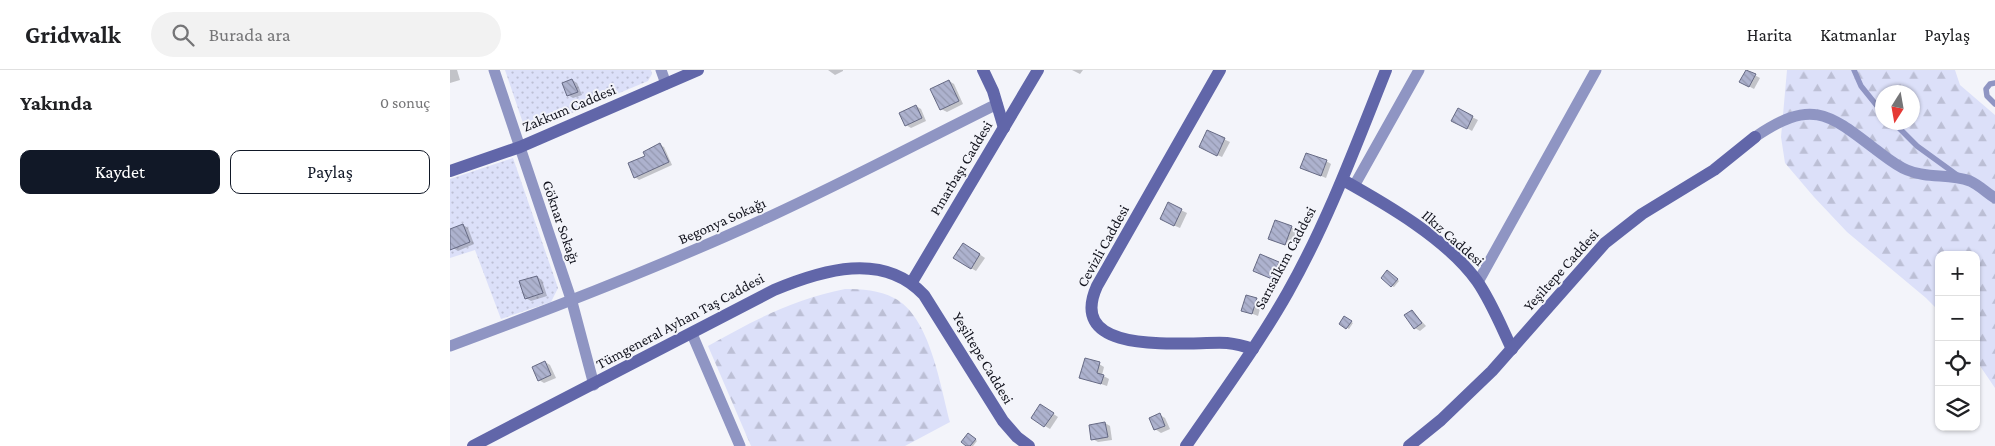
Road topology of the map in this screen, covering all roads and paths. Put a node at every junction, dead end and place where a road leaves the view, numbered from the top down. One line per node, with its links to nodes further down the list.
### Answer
1 (494, 70): 19 (street, Göknar Sokağı)
2 (661, 70): 12 (street)
3 (698, 70): 12 (street, Zakkum Caddesi)
4 (983, 70): 14 (street)
5 (1038, 70): 16 (street, Pınarbaşı Caddesi)
6 (1220, 70): 29 (street, Cevizli Caddesi)
7 (1386, 70): 22 (street, Sarısalkım Caddesi)
8 (1419, 70): 22 (street)
9 (1596, 70): 25 (street)
10 (1854, 70): 13 (lane)
11 (1995, 82): 15 (lane)
12 (666, 84): 19 (street, Zakkum Caddesi)
13 (1875, 103)
14 (997, 104): 16 (street); 26 (street, Begonya Sokağı)
15 (1995, 104)
16 (1004, 128): 24 (street, Pınarbaşı Caddesi)
17 (1901, 130): 21 (lane)
18 (1755, 138): 21 (street); 30 (street, Yeşiltepe Caddesi)
19 (520, 147): 20 (street, Zakkum Caddesi); 26 (street, Göknar Sokağı)
20 (450, 171)
21 (1963, 178): 23 (street)
22 (1348, 183): 25 (street, Ilkız Caddesi); 29 (street, Sarısalkım Caddesi)
23 (1995, 198)
24 (912, 282): 27 (street, Tümgeneral Ayhan Taş Caddesi); 34 (street, Yeşiltepe Caddesi)
25 (1478, 282): 30 (street, Ilkız Caddesi)
26 (572, 302): 28 (street, Begonya Sokağı); 31 (street, Göknar Sokağı)
27 (692, 334): 31 (street, Tümgeneral Ayhan Taş Caddesi); 33 (street)
28 (450, 346)
29 (1253, 349): 35 (street, Sarısalkım Caddesi)
30 (1512, 349): 36 (street, Yeşiltepe Caddesi)
31 (594, 385): 32 (street, Tümgeneral Ayhan Taş Caddesi)
32 (473, 446)
33 (740, 446)
34 (1029, 446)
35 (1186, 446)
36 (1409, 446)

